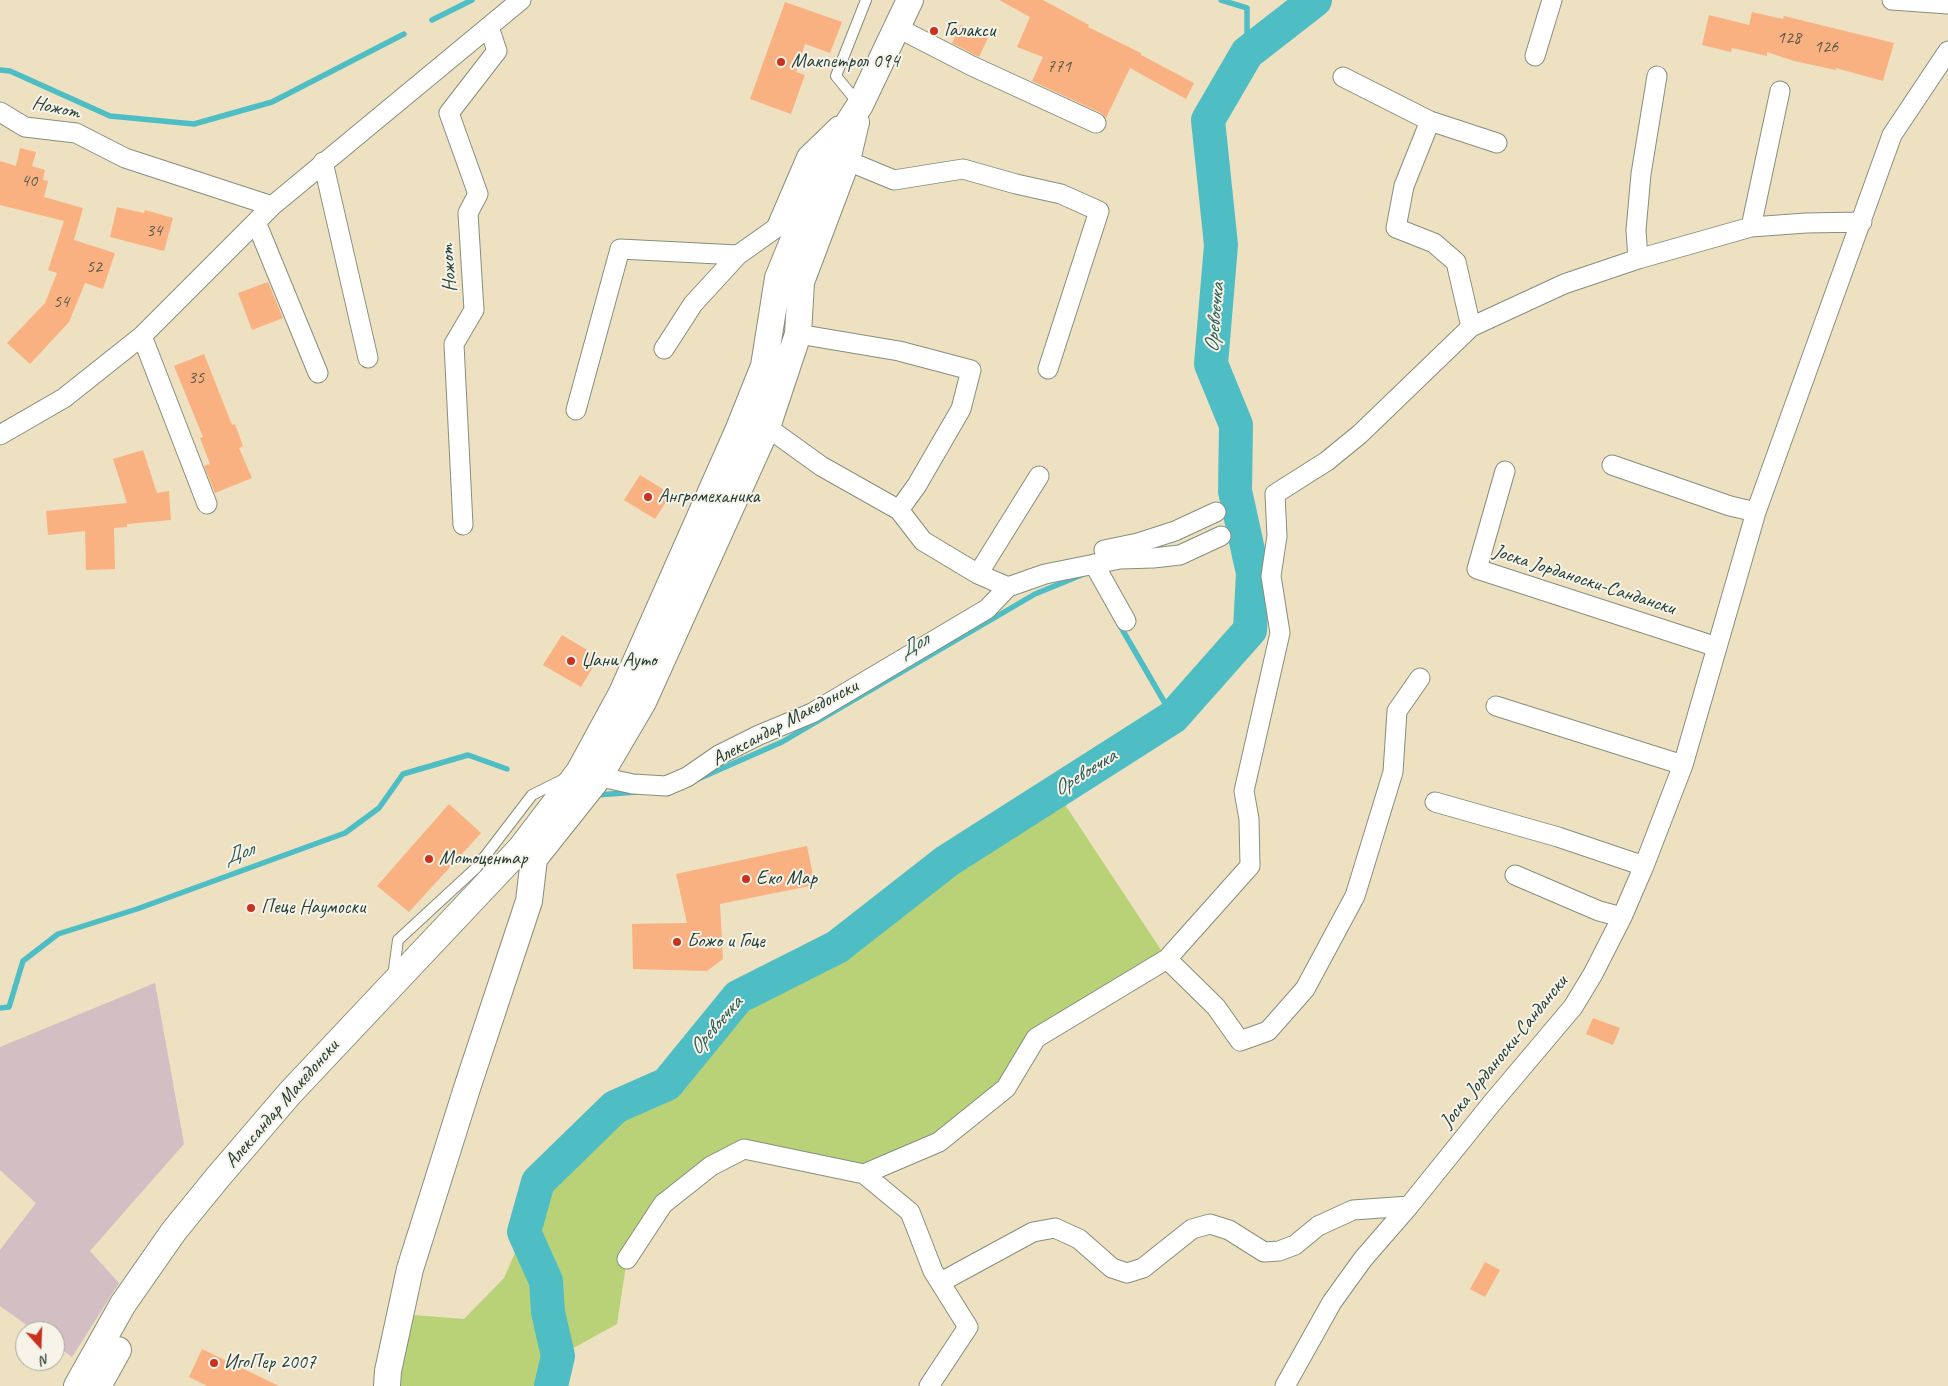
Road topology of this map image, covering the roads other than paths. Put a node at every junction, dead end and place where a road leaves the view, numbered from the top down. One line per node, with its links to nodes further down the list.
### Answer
1 (521, 0): 7 (street)
2 (866, 0): 14 (lane)
3 (910, 0): 8 (street, Александар Македонски)
4 (1552, 0): 10 (street)
5 (1892, 0): 6 (street)
6 (1948, 4)
7 (489, 27): 20 (street); 44 (street, Ножот)
8 (896, 28): 14 (street, Александар Македонски); 17 (street)
9 (1948, 51): 23 (street, Јоска Јорданоски-Сандански)
10 (1535, 56)
11 (1656, 76): 26 (street)
12 (1343, 77): 16 (street)
13 (1780, 91): 24 (street)
14 (860, 105): 19 (street, Александар Македонски); 25 (street, Александар Македонски)
15 (0, 112): 21 (street, Ножот)
16 (1430, 121): 18 (street); 27 (street)
17 (1096, 122)
18 (1497, 143)
19 (838, 156): 28 (street, Александар Македонски); 32 (street); 55 (street, Александар Македонски)
20 (323, 162): 21 (street); 31 (street)
21 (272, 206): 22 (street)
22 (256, 222): 29 (street); 33 (street)
23 (1862, 222): 24 (street); 43 (street, Јоска Јорданоски-Сандански)
24 (1751, 227): 26 (street)
25 (738, 255): 30 (street, Александар Македонски); 34 (street)
26 (1638, 259): 27 (street)
27 (1471, 327): 61 (street)
28 (798, 334): 35 (street, Александар Македонски); 41 (street)
29 (142, 336): 36 (street); 40 (street)
30 (664, 349)
31 (368, 358)
32 (1048, 369)
33 (318, 373)
34 (576, 410)
35 (767, 427): 41 (street); 55 (street, Александар Македонски)
36 (0, 436)
37 (1612, 465): 43 (street)
38 (1505, 471): 51 (street, Јоска Јорданоски-Сандански)
39 (1039, 476): 47 (street)
40 (207, 504)
41 (899, 510): 47 (street)
42 (1216, 512): 48 (street, Александар Македонски)
43 (1756, 512): 51 (street, Јоска Јорданоски-Сандански)
44 (463, 525)
45 (1221, 536): 46 (street, Александар Македонски)
46 (1094, 564): 48 (street, Александар Македонски); 50 (street)
47 (978, 574): 49 (street)
48 (1046, 574): 49 (street, Александар Македонски)
49 (1008, 588): 55 (street, Александар Македонски)
50 (1126, 621)
51 (1717, 647): 54 (street, Јоска Јорданоски-Сандански)
52 (1420, 678): 61 (street)
53 (1496, 706): 54 (street)
54 (1683, 765): 58 (street, Јоска Јорданоски-Сандански)
55 (589, 774): 57 (street, Александар Македонски); 62 (lane)
56 (1435, 802): 58 (street)
57 (528, 853): 62 (street, Александар Македонски); 68 (street, Александар Македонски); 69 (street)
58 (1644, 866): 60 (street, Јоска Јорданоски-Сандански)
59 (1515, 875): 60 (street)
60 (1622, 917): 64 (street, Јоска Јорданоски-Сандански)
61 (1167, 959): 63 (street)
62 (392, 983): 67 (street, Александар Македонски)
63 (864, 1174): 65 (street); 66 (street)
64 (1409, 1206): 66 (street); 71 (street, Јоска Јорданоски-Сандански)
65 (627, 1259)
66 (941, 1282): 70 (street)
67 (77, 1386)
68 (98, 1386)
69 (387, 1386)
70 (929, 1386)
71 (1285, 1386)

